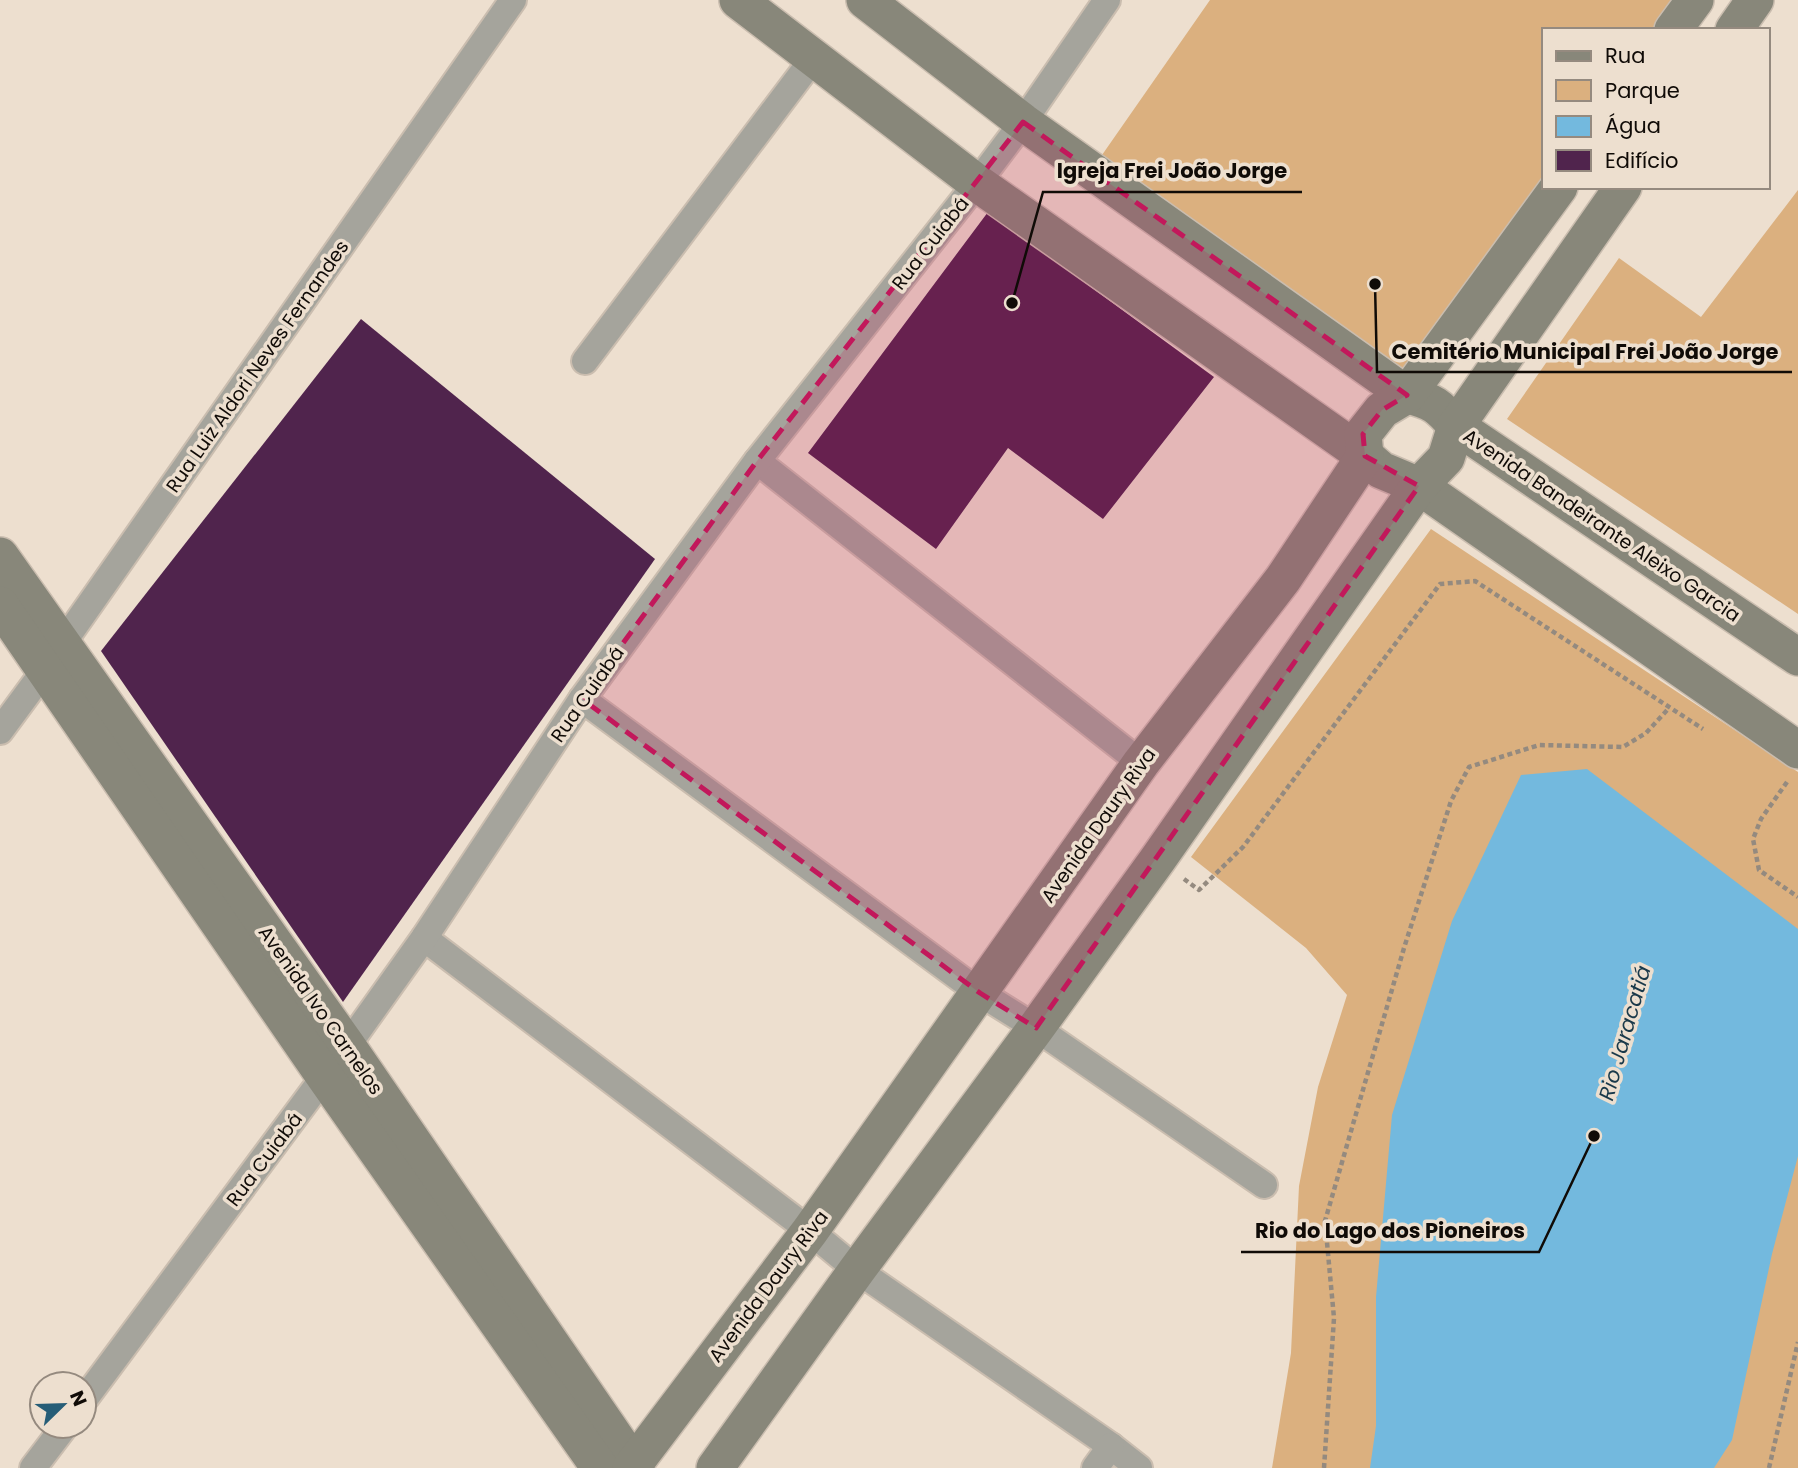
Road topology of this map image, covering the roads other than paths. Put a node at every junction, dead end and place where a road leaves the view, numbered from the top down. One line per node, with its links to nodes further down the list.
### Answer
1 (513, 0): 22 (street, Rua Luiz Aldori Neves Fernandes)
2 (738, 0): 9 (street)
3 (865, 0): 10 (street, Avenida Bandeirante Aleixo Garcia)
4 (1107, 0): 10 (street, Rua Cuiabá)
5 (1695, 0): 7 (street)
6 (1755, 0): 8 (street)
7 (1674, 28)
8 (1735, 28)
9 (813, 59): 11 (street); 14 (street)
10 (1023, 122): 11 (street, Rua Cuiabá); 15 (street, Avenida Bandeirante Aleixo Garcia)
11 (977, 183): 17 (street); 18 (street, Rua Cuiabá)
12 (1558, 189): 15 (street, Avenida Daury Riva)
13 (1622, 189): 16 (street)
14 (585, 360)
15 (1407, 395): 16 (street, Avenida Bandeirante Aleixo Garcia); 17 (street, Avenida Daury Riva)
16 (1456, 426): 19 (street); 23 (street, Avenida Bandeirante Aleixo Garcia)
17 (1365, 456): 19 (street); 26 (street, Avenida Daury Riva)
18 (757, 461): 24 (street, Rua Cuiabá); 26 (street)
19 (1419, 486): 27 (street); 30 (street)
20 (0, 556): 22 (street, Avenida Ivo Carnelos)
21 (0, 606): 22 (street, Avenida Ivo Carnelos)
22 (54, 657): 25 (street, Rua Luiz Aldori Neves Fernandes); 31 (street, Avenida Ivo Carnelos); 32 (street, Avenida Ivo Carnelos)
23 (1798, 657)
24 (582, 699): 28 (street, Rua Cuiabá); 29 (street)
25 (0, 731)
26 (1142, 763): 29 (street, Avenida Daury Riva)
27 (1793, 766)
28 (424, 938): 31 (street, Rua Cuiabá); 34 (street)
29 (980, 993): 30 (street); 34 (street, Avenida Daury Riva)
30 (1036, 1028): 33 (street); 35 (street)
31 (347, 1046): 32 (street, Rua Cuiabá); 39 (street, Avenida Ivo Carnelos)
32 (325, 1077): 36 (street, Rua Cuiabá); 39 (street, Avenida Ivo Carnelos)
33 (1264, 1185)
34 (810, 1231): 35 (street); 39 (street, Avenida Daury Riva)
35 (857, 1270): 38 (street); 41 (street)
36 (98, 1381)
37 (54, 1440): 40 (street)
38 (1111, 1446): 42 (street); 43 (street)
39 (625, 1467)
40 (33, 1468)
41 (715, 1468)
42 (1096, 1468)
43 (1139, 1468)

